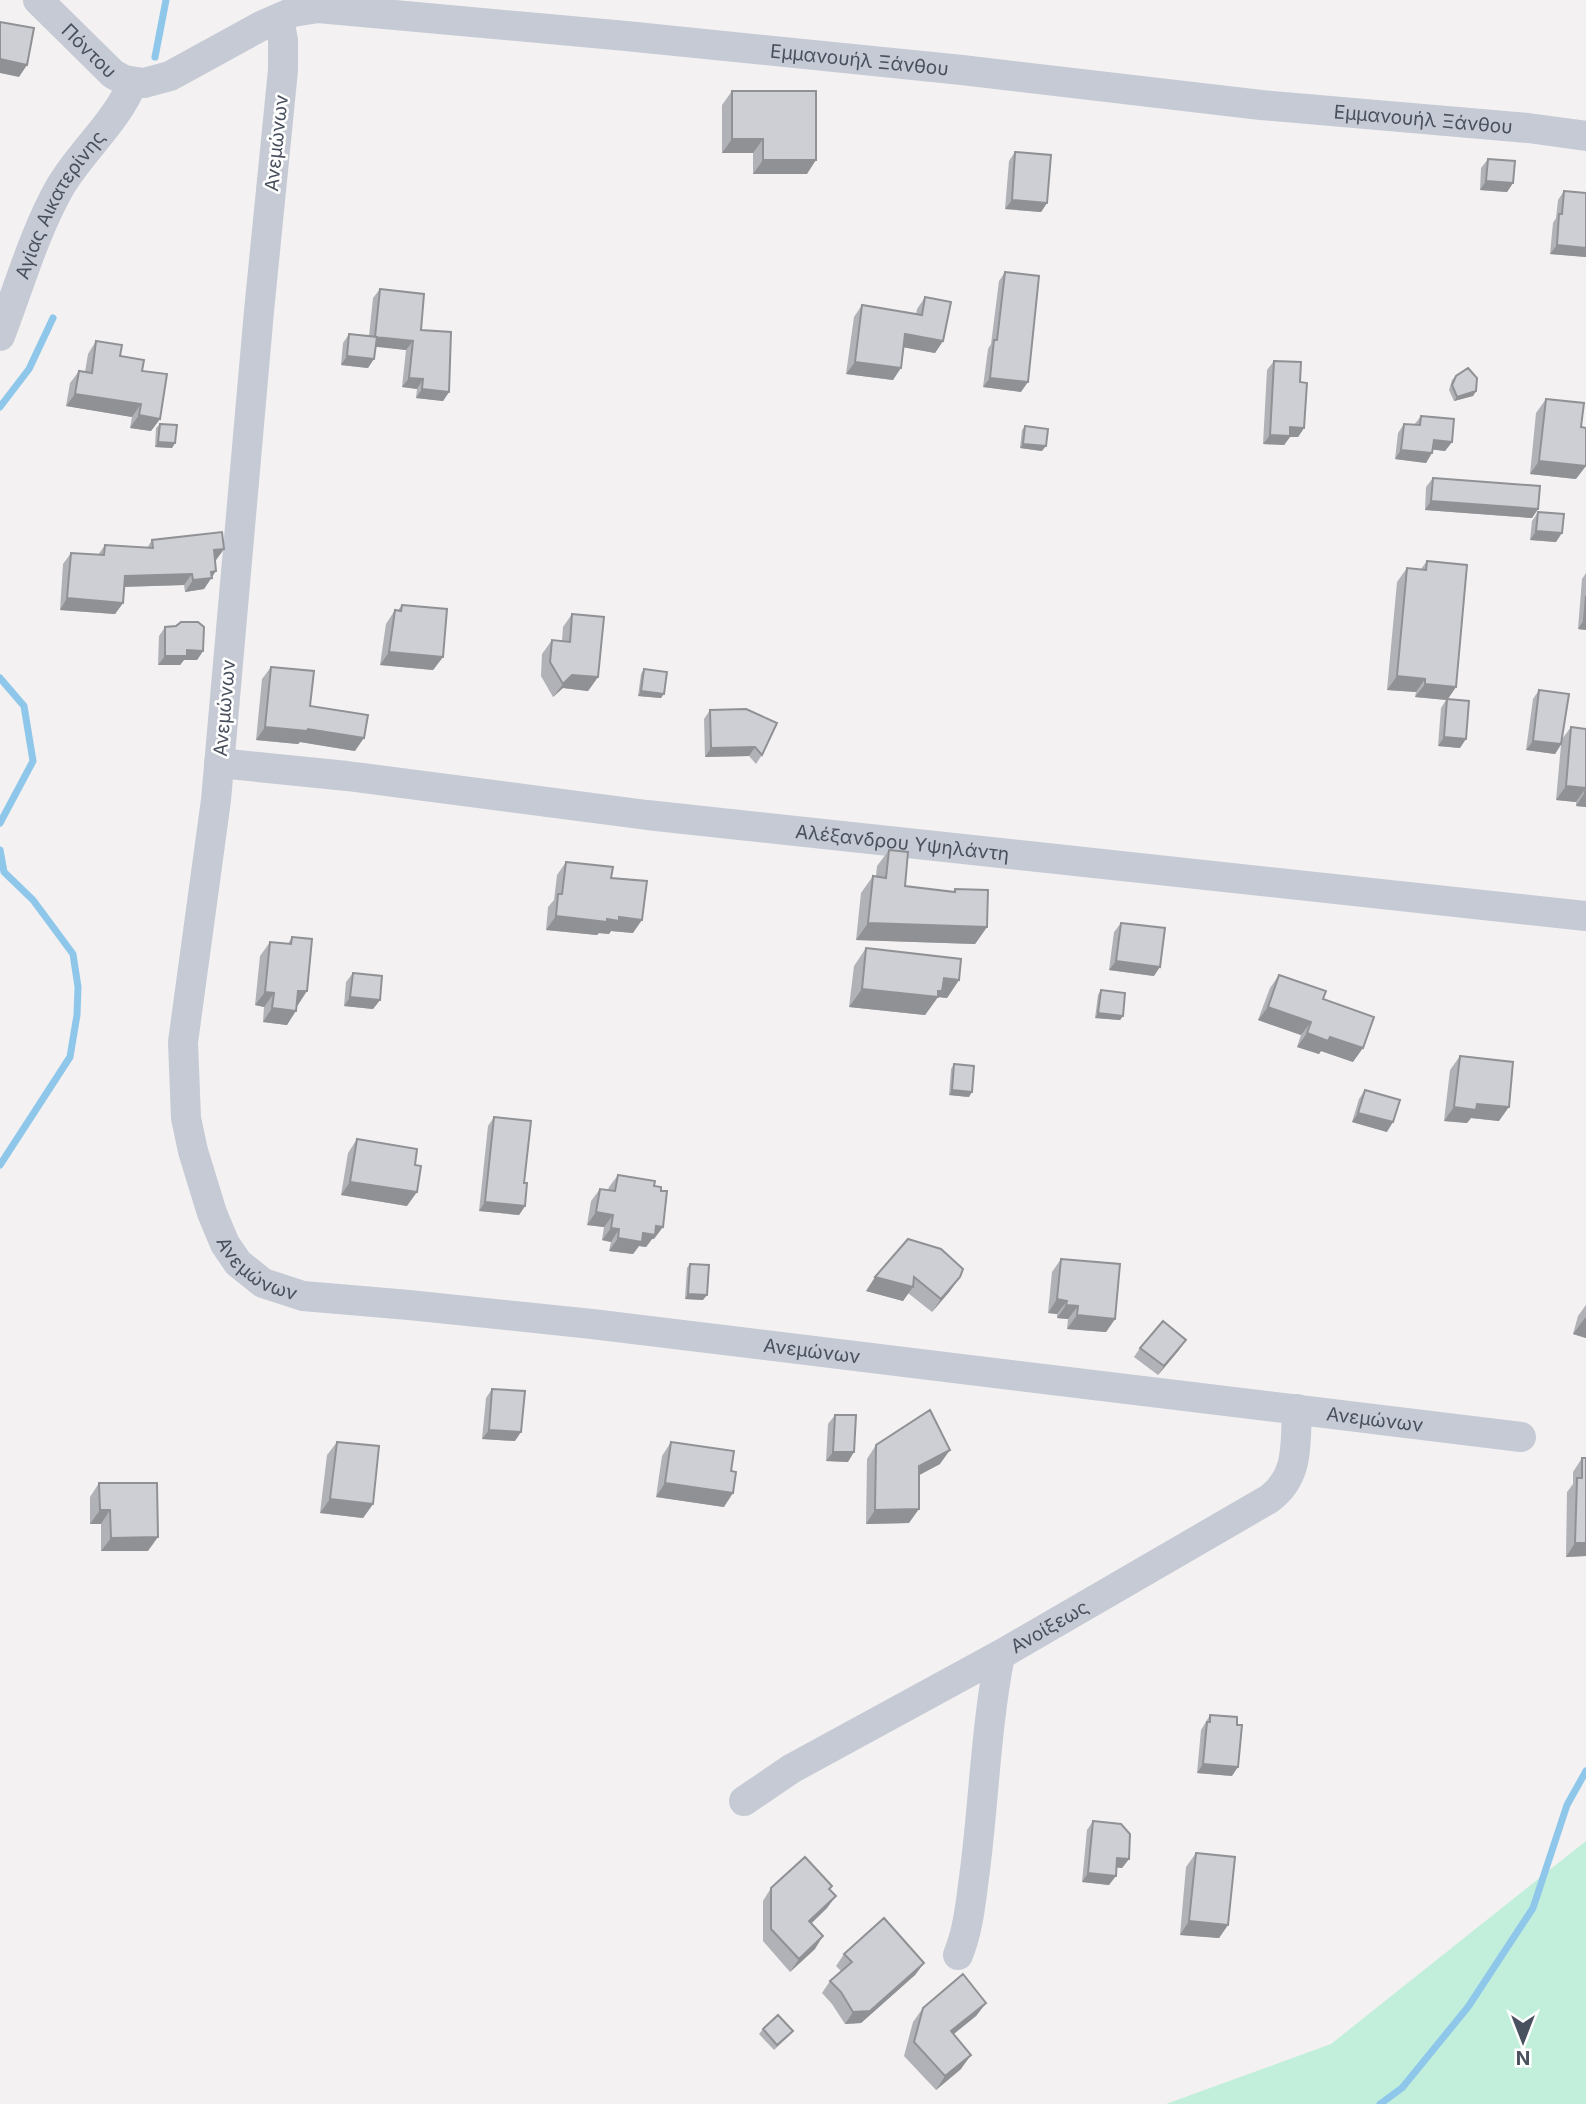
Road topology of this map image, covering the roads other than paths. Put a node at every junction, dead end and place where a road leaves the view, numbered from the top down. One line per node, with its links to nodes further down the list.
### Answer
1 (38, 0): 3 (street, Πόντου)
2 (279, 19): 3 (street, Εμμανουήλ Ξάνθου); 4 (street, Εμμανουήλ Ξάνθου); 7 (street, Ανεμώνων)
3 (142, 82): 5 (street, Αγίας Αικατερίνης)
4 (1586, 136)
5 (7, 300): 6 (street, Αγίας Αικατερίνης)
6 (0, 336)
7 (219, 763): 8 (street, Αλέξανδρου Υψηλάντη); 9 (street, Ανεμώνων)
8 (1586, 916)
9 (1297, 1409): 10 (street, Ανεμώνων); 11 (street, Ανοίξεως)
10 (1521, 1437)
11 (1000, 1655): 12 (street, Ανοίξεως); 13 (street)
12 (744, 1801)
13 (958, 1955)

